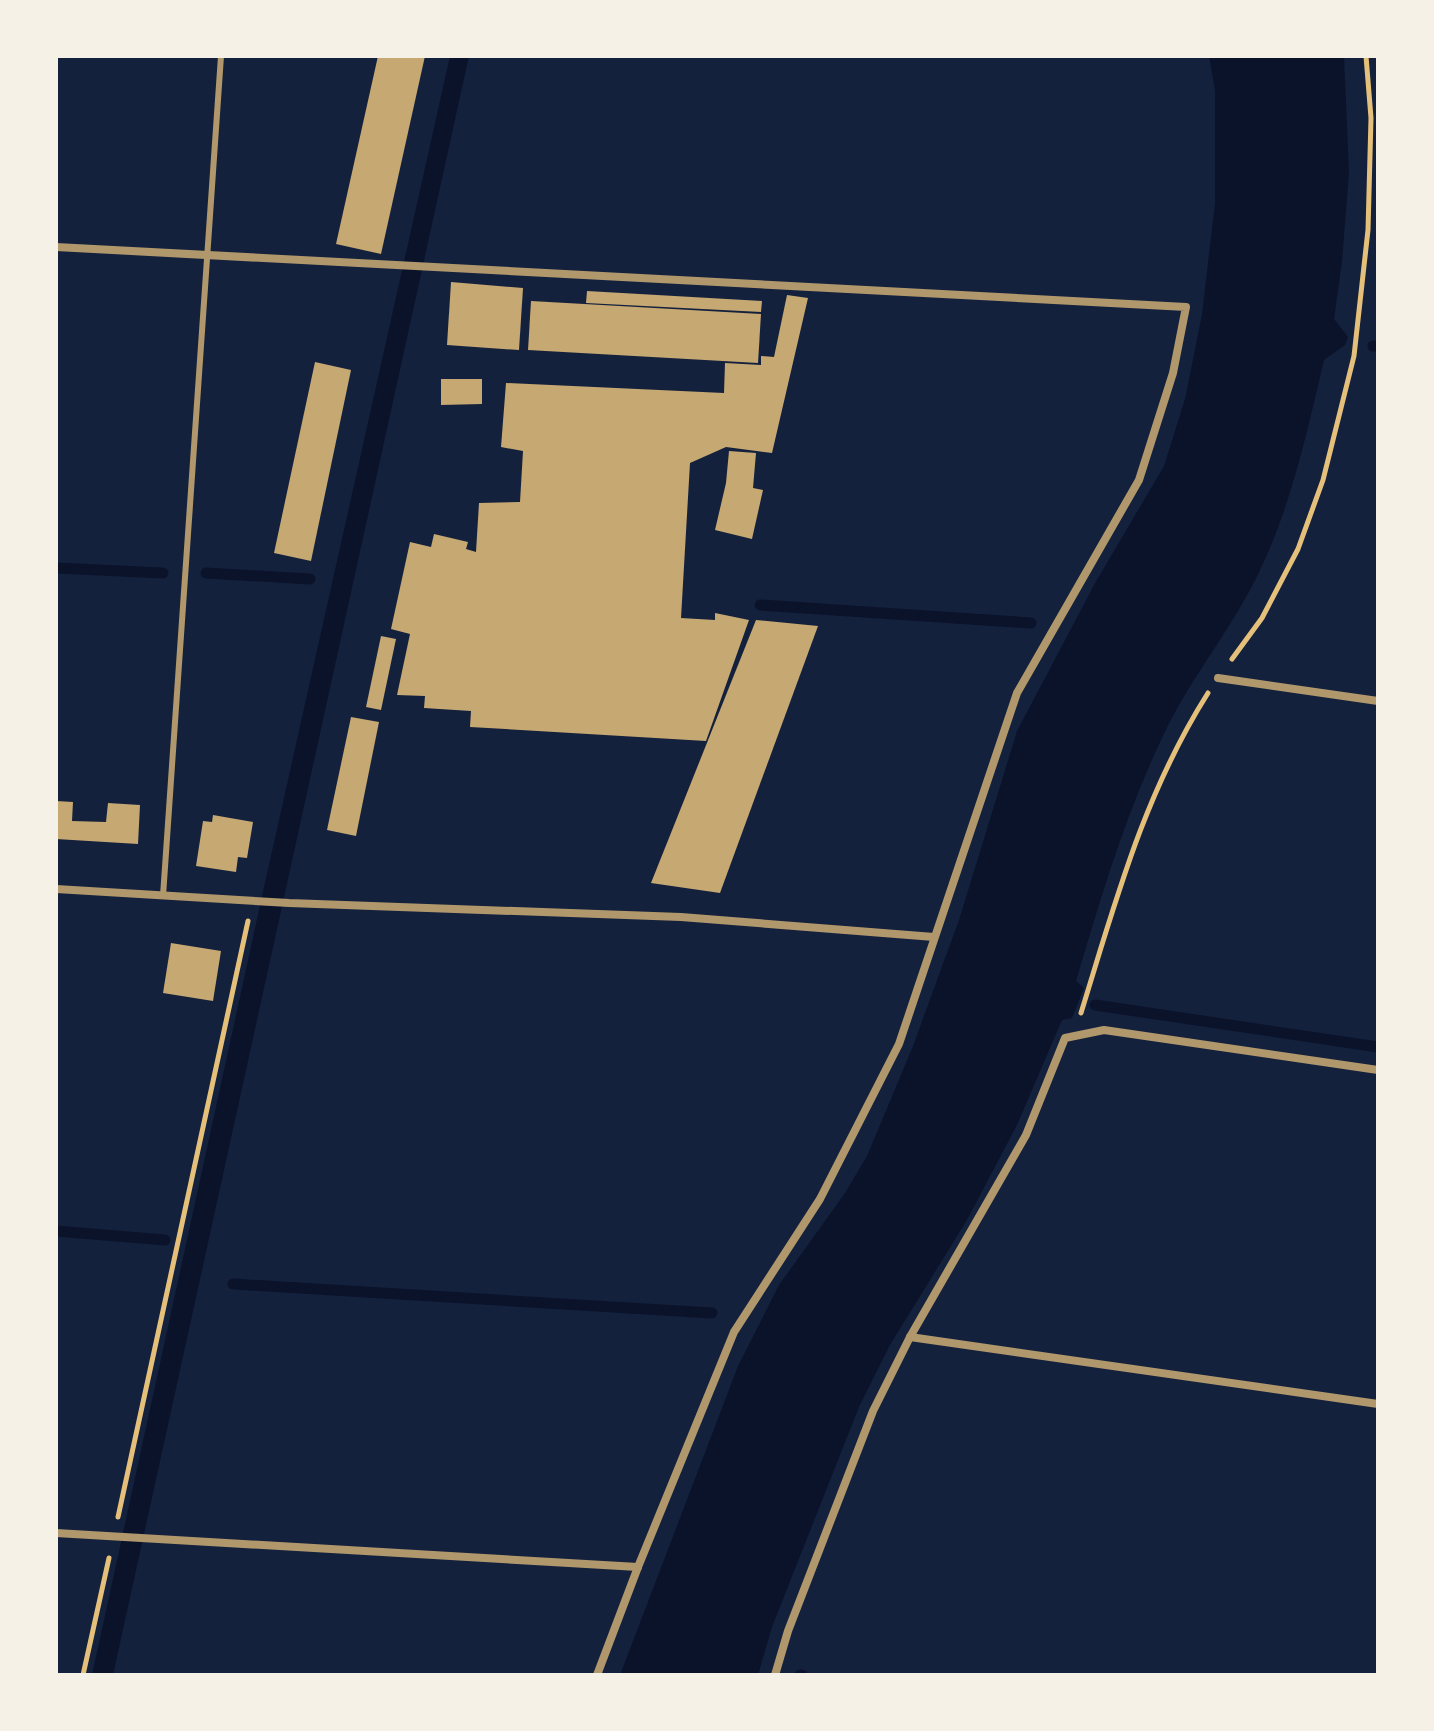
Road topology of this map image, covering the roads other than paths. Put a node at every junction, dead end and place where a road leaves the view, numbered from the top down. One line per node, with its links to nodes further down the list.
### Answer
1 (221, 56): 3 (lane)
2 (56, 247): 3 (street)
3 (207, 256): 7 (lane); 8 (street)
4 (1218, 678): 5 (street)
5 (1378, 701)
6 (56, 889): 7 (street)
7 (163, 896): 8 (street)
8 (934, 937): 13 (street)
9 (1378, 1070): 10 (street)
10 (910, 1337): 11 (street); 15 (street)
11 (1378, 1404)
12 (56, 1533): 13 (street)
13 (638, 1567): 14 (street)
14 (597, 1675)
15 (775, 1675)

